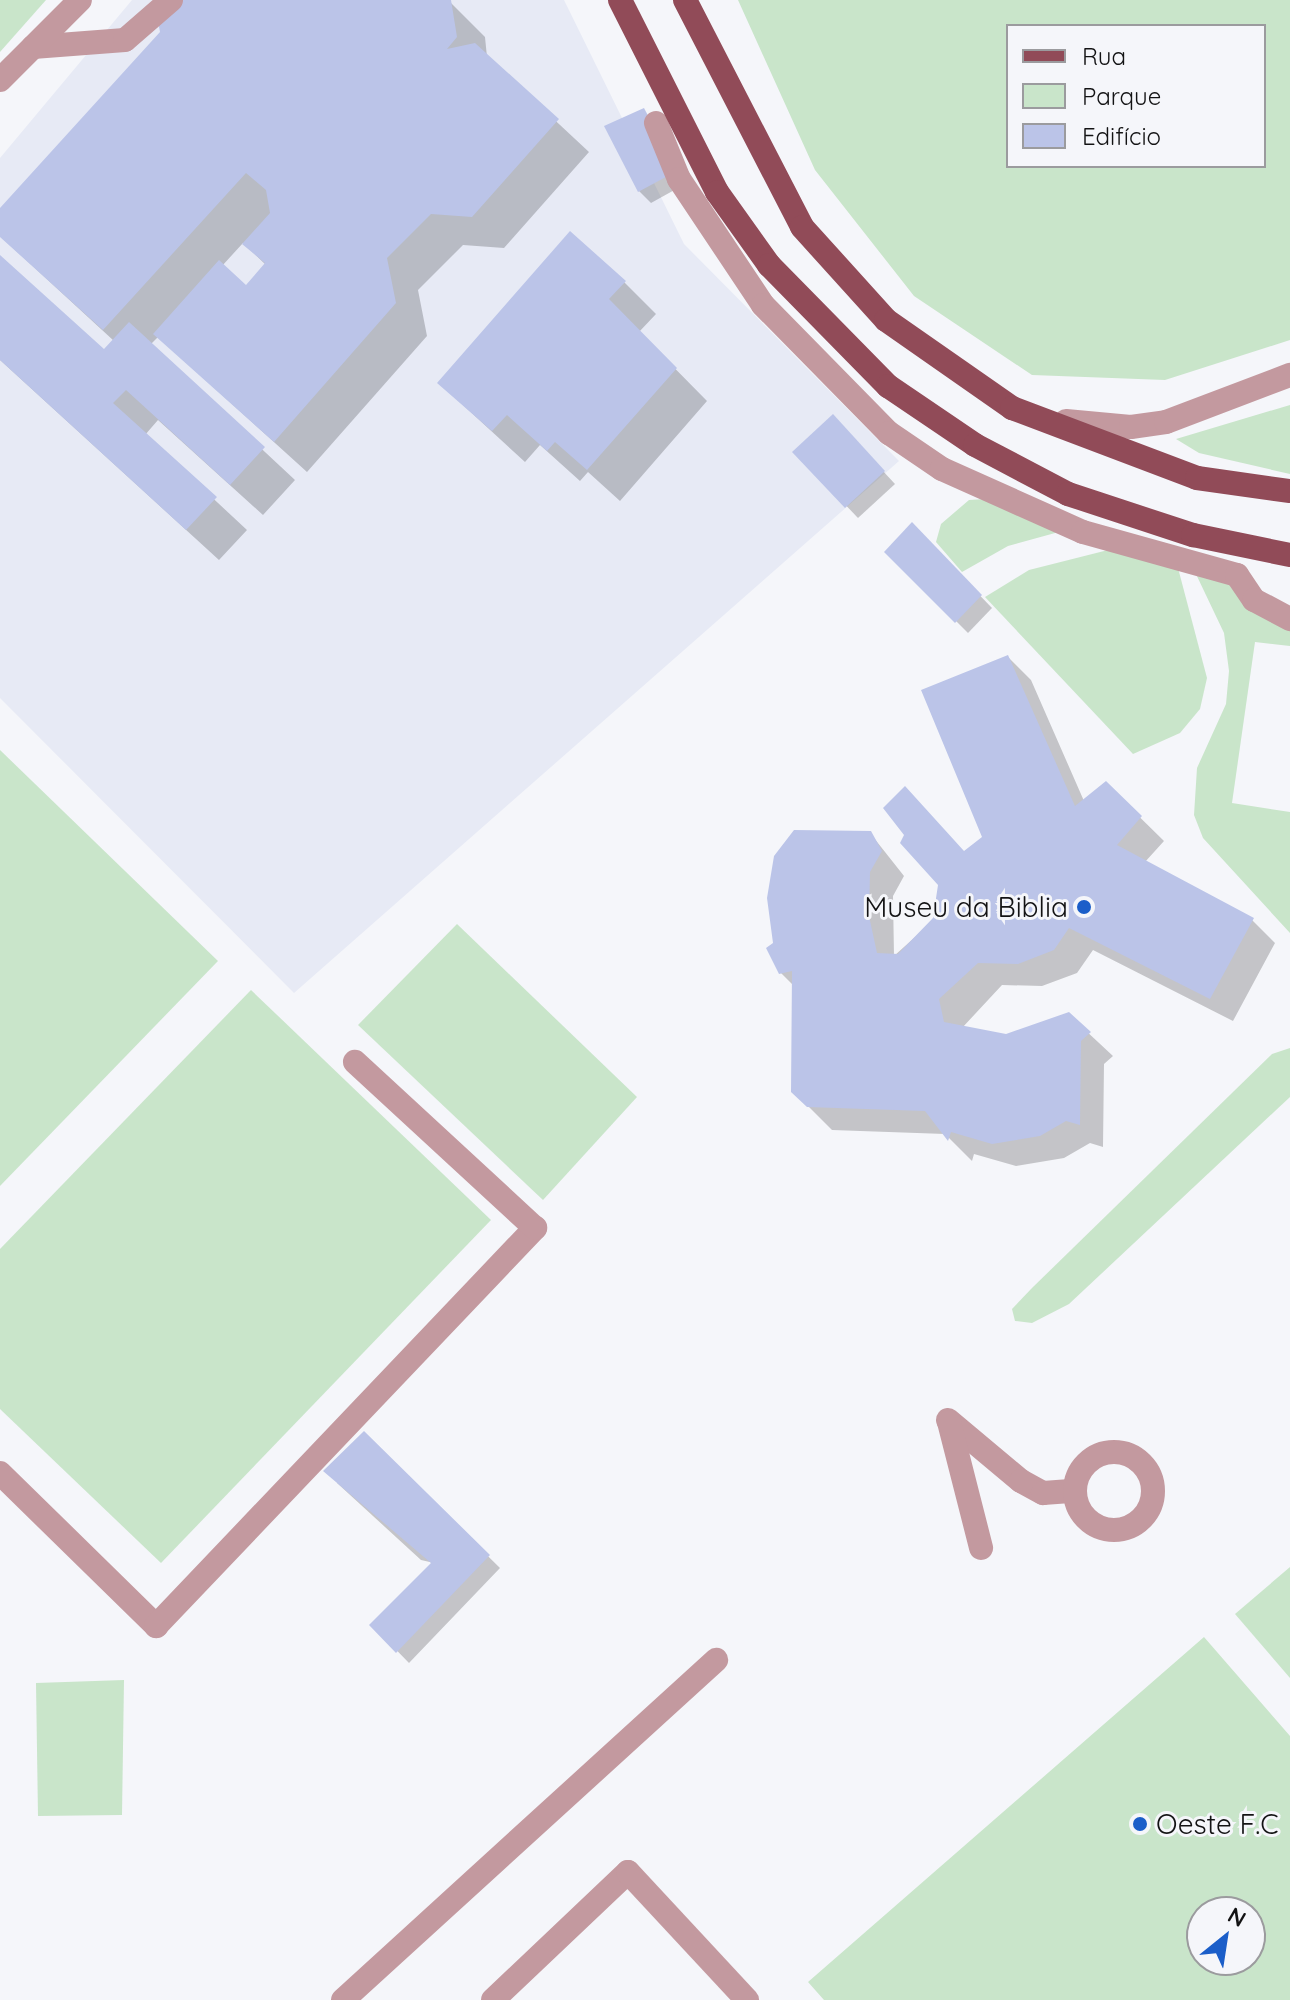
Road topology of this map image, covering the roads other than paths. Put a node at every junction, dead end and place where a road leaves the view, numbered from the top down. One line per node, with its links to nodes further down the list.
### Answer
1 (80, 0): 5 (street)
2 (171, 0): 5 (street)
3 (620, 0): 11 (main road)
4 (685, 0): 9 (main road)
5 (33, 47): 6 (street)
6 (0, 80)
7 (656, 123): 12 (street)
8 (1290, 375): 9 (street)
9 (1012, 408): 10 (main road)
10 (1290, 491)
11 (1290, 555)
12 (1290, 619)
13 (355, 1062): 14 (street)
14 (0, 1473)
15 (1074, 1491): 16 (street)
16 (981, 1548)
17 (716, 1660): 18 (street)
18 (343, 2000)
19 (493, 2000): 20 (street)
20 (747, 2000)

